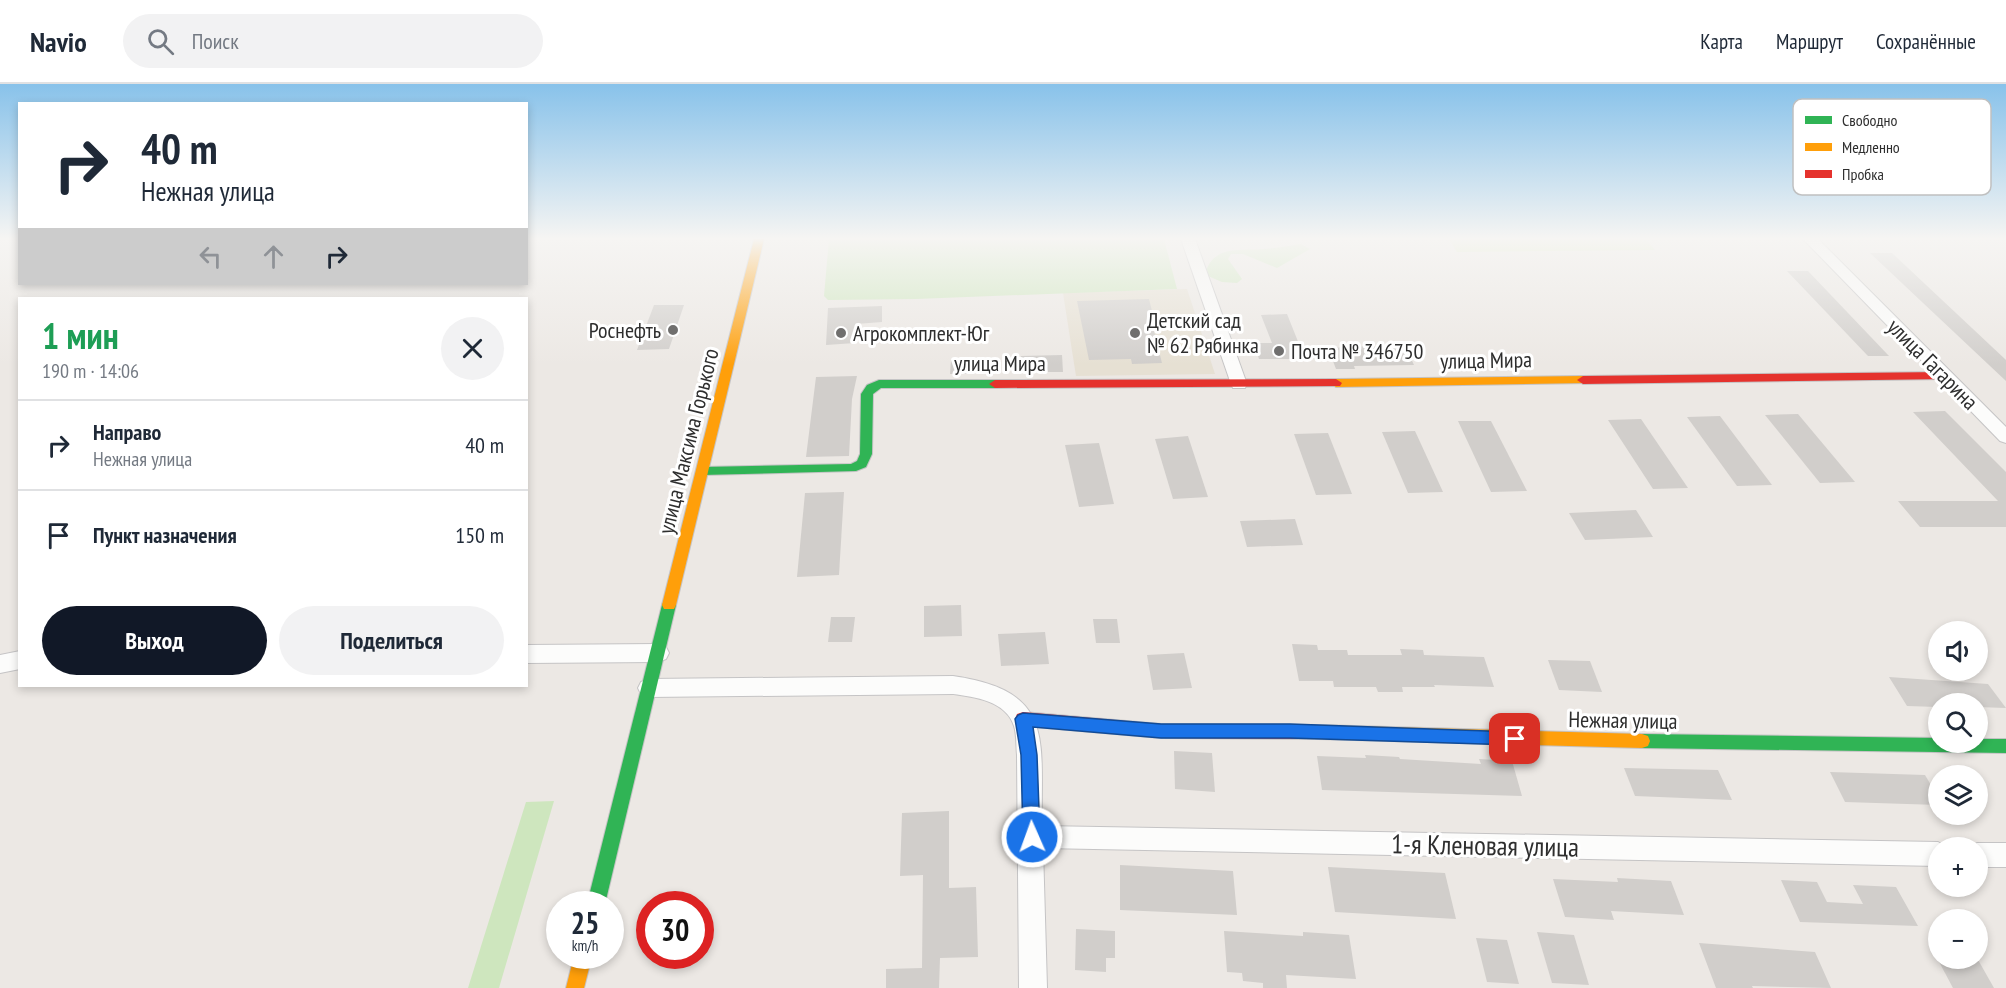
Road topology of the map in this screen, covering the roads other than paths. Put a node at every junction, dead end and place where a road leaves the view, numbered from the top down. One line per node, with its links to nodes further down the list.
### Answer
1 (749, 281): 7 (street, улица Максима Горького)
2 (1203, 281): 5 (street)
3 (1852, 281): 4 (street, улица Гагарина)
4 (1945, 376): 5 (street, улица Мира); 6 (street, улица Гагарина)
5 (1239, 384): 7 (street, улица Мира)
6 (2006, 437)
7 (702, 471): 8 (street, улица Максима Горького)
8 (658, 653): 9 (street); 12 (street, улица Максима Горького)
9 (528, 654)
10 (18, 660): 11 (street)
11 (0, 664)
12 (649, 688): 13 (street); 19 (street, улица Максима Горького)
13 (1023, 719): 14 (street, Нежная улица); 15 (street)
14 (2006, 746)
15 (1032, 837): 16 (street, 1-я Кленовая улица); 22 (street)
16 (1928, 854)
17 (1988, 855): 18 (street)
18 (2006, 855)
19 (599, 891)
20 (580, 969): 21 (street)
21 (575, 988)
22 (1032, 988)

